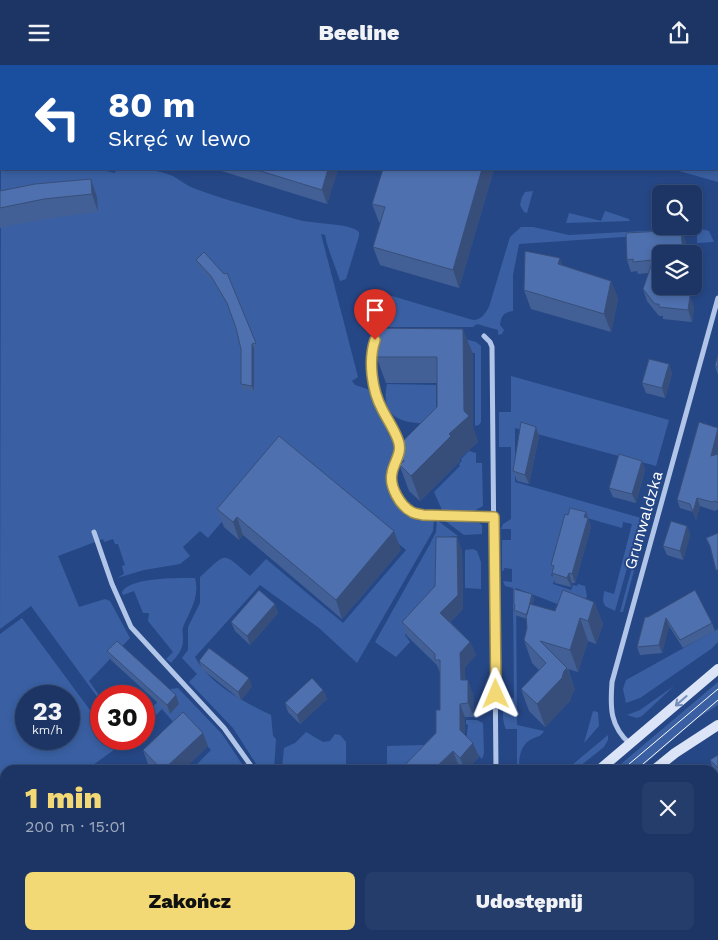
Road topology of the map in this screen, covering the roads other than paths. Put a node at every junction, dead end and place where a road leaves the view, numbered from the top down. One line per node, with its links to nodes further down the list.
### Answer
1 (718, 298): 8 (street, Grunwaldzka)
2 (484, 336): 4 (street)
3 (375, 340): 4 (lane)
4 (494, 517): 10 (street)
5 (94, 532): 9 (street)
6 (718, 669): 8 (main road, one-way to 8)
7 (718, 725): 12 (main road)
8 (631, 745): 11 (main road)
9 (251, 765)
10 (496, 765)
11 (605, 765)
12 (660, 765)

